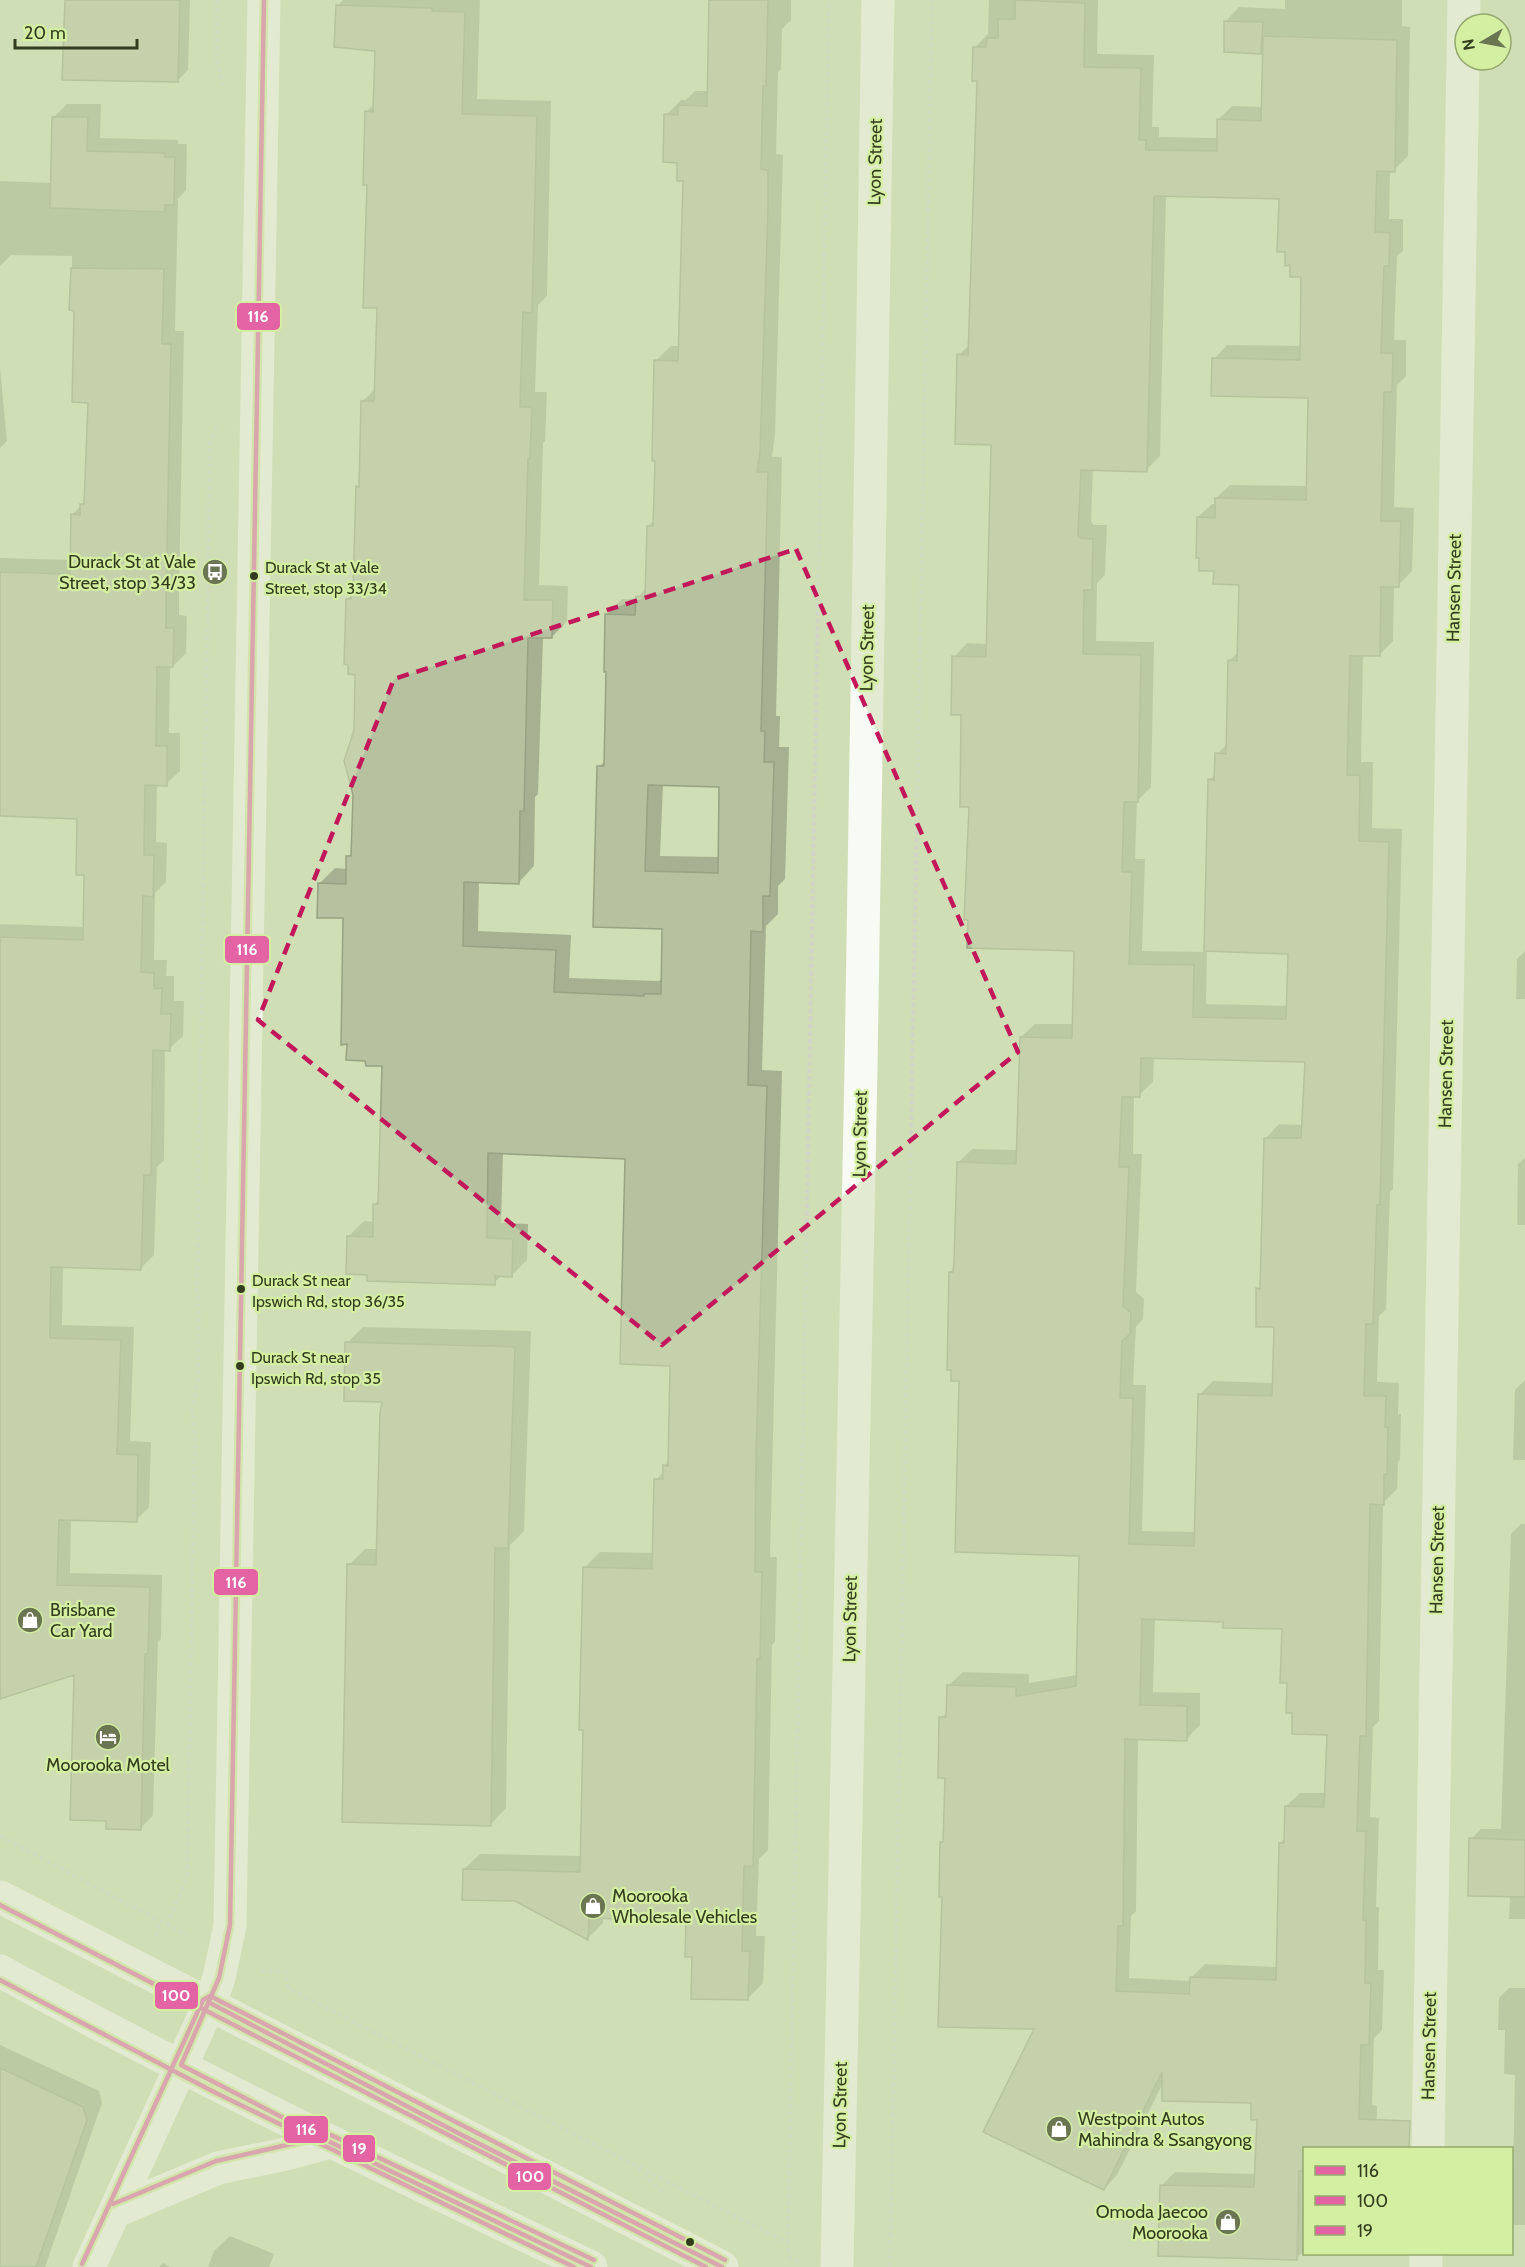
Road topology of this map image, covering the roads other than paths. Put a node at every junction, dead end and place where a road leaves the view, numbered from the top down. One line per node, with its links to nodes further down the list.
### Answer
1 (264, 0): 6 (main road)
2 (878, 0): 14 (main road, Lyon Street)
3 (1464, 0): 9 (main road, Hansen Street)
4 (0, 1897): 6 (main road)
5 (0, 1971): 7 (main road)
6 (210, 2003): 7 (main road); 13 (main road)
7 (181, 2065): 8 (main road); 10 (main road)
8 (330, 2142): 10 (main road); 12 (main road)
9 (1428, 2147)
10 (116, 2211): 11 (main road)
11 (89, 2267)
12 (591, 2267)
13 (722, 2267)
14 (837, 2267)

